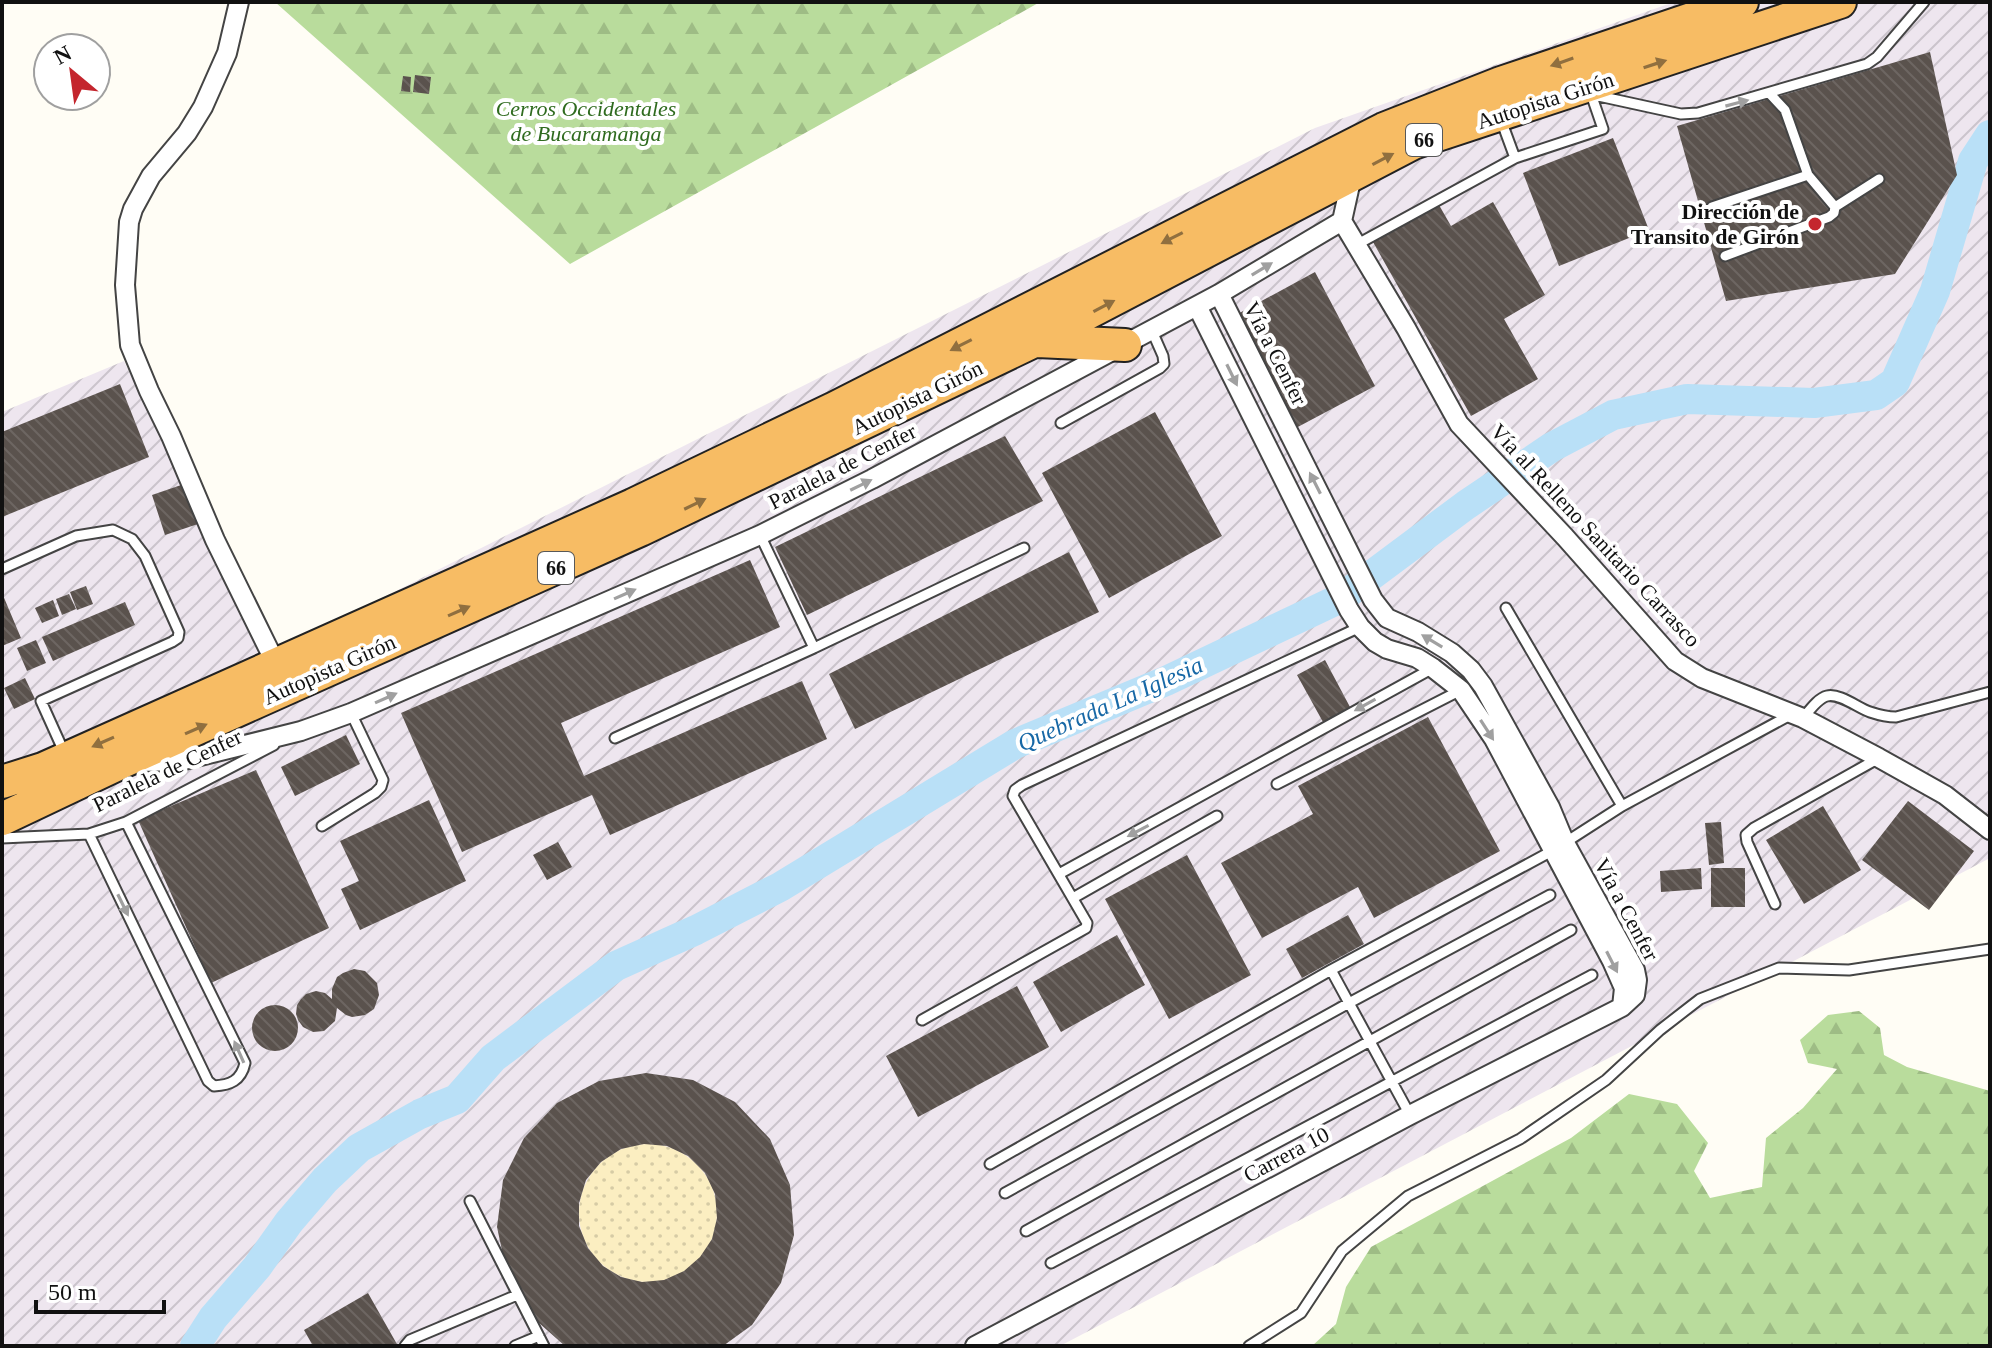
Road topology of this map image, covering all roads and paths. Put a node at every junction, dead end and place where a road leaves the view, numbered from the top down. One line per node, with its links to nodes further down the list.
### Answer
1 (239, 2): 28 (street)
2 (1742, 2): 28 (highway, Autopista Girón / 66, one-way to 28)
3 (1840, 2): 5 (highway, Autopista Girón / 66, one-way to 3)
4 (1924, 2): 6 (lane)
5 (1585, 92): 6 (lane, one-way to 6); 7 (highway, Autopista Girón / 66); 8 (lane)
6 (1770, 94): 9 (lane)
7 (1499, 115): 8 (lane); 10 (highway, Autopista Girón / 66, one-way to 7)
8 (1515, 158): 15 (lane)
9 (1808, 175): 12 (lane); 13 (lane)
10 (1352, 176): 14 (street); 20 (highway, Autopista Girón / 66, one-way to 10)
11 (1879, 179): 13 (lane)
12 (1712, 207)
13 (1835, 207): 16 (lane)
14 (1342, 221): 15 (street, Vía al Relleno Sanitario Carrasco); 17 (street, Paralela de Cenfer, one-way to 14)
15 (1356, 245): 33 (street, Vía al Relleno Sanitario Carrasco)
16 (1725, 256)
17 (1219, 294): 18 (street, Paralela de Cenfer); 50 (street, Vía a Cenfer, one-way to 17)
18 (1197, 306): 19 (street, Paralela de Cenfer); 26 (street, Vía a Cenfer, one-way to 26)
19 (1138, 338): 20 (highway); 21 (lane); 22 (street, Paralela de Cenfer, one-way to 19)
20 (1034, 341): 37 (highway, Autopista Girón / 66, one-way to 20)
21 (1061, 423)
22 (760, 535): 27 (lane); 32 (street, Paralela de Cenfer, one-way to 22)
23 (1024, 548): 27 (lane)
24 (2, 569): 38 (lane)
25 (1506, 608): 42 (lane)
26 (1360, 627): 29 (street, Vía a Cenfer); 51 (lane)
27 (814, 648): 35 (lane)
28 (276, 664): 38 (highway, Autopista Girón / 66, one-way to 38)
29 (1433, 668): 30 (street, Vía a Cenfer); 51 (lane, one-way to 51)
30 (1461, 690): 41 (lane); 50 (street, Vía a Cenfer, one-way to 50)
31 (1990, 692): 33 (lane)
32 (351, 713): 34 (street, Paralela de Cenfer); 46 (lane)
33 (1797, 716): 36 (street, Vía al Relleno Sanitario Carrasco); 42 (lane)
34 (301, 731): 37 (street, Paralela de Cenfer); 45 (lane, Paralela de Cenfer)
35 (615, 738)
36 (1879, 758): 47 (street, Vía al Relleno Sanitario Carrasco); 54 (lane)
37 (122, 762): 44 (highway, Autopista Girón / 66)
38 (55, 764): 39 (lane); 40 (highway, Autopista Girón / 66)
39 (2, 770)
40 (2, 782)
41 (1277, 784)
42 (1622, 806): 50 (lane)
43 (1217, 816): 53 (lane)
44 (2, 819)
45 (126, 822): 48 (lane, Paralela de Cenfer); 48 (lane, one-way to 45)
46 (322, 826)
47 (1990, 830)
48 (89, 834): 49 (lane, Paralela de Cenfer)
49 (2, 838)
50 (1558, 847): 57 (lane); 60 (street, Vía a Cenfer)
51 (1059, 874): 53 (lane)
52 (1550, 895): 59 (lane)
53 (1073, 898): 61 (lane)
54 (1775, 904)
55 (1571, 930): 62 (lane)
56 (1990, 949): 76 (lane)
57 (1331, 970): 59 (lane); 65 (lane)
58 (1592, 975): 63 (lane)
59 (1349, 1003): 62 (lane); 66 (lane)
60 (1622, 1007): 64 (street, Carrera 10)
61 (922, 1020)
62 (1369, 1040): 63 (lane); 68 (lane)
63 (1392, 1082): 64 (lane); 69 (lane)
64 (1410, 1115): 75 (street, Carrera 10)
65 (990, 1164)
66 (1005, 1193)
67 (470, 1201): 70 (lane)
68 (1026, 1231)
69 (1051, 1263)
70 (517, 1295): 71 (lane); 72 (lane)
71 (539, 1336): 73 (lane); 74 (lane)
72 (405, 1346)
73 (515, 1346)
74 (544, 1346)
75 (975, 1346)
76 (1249, 1346)

